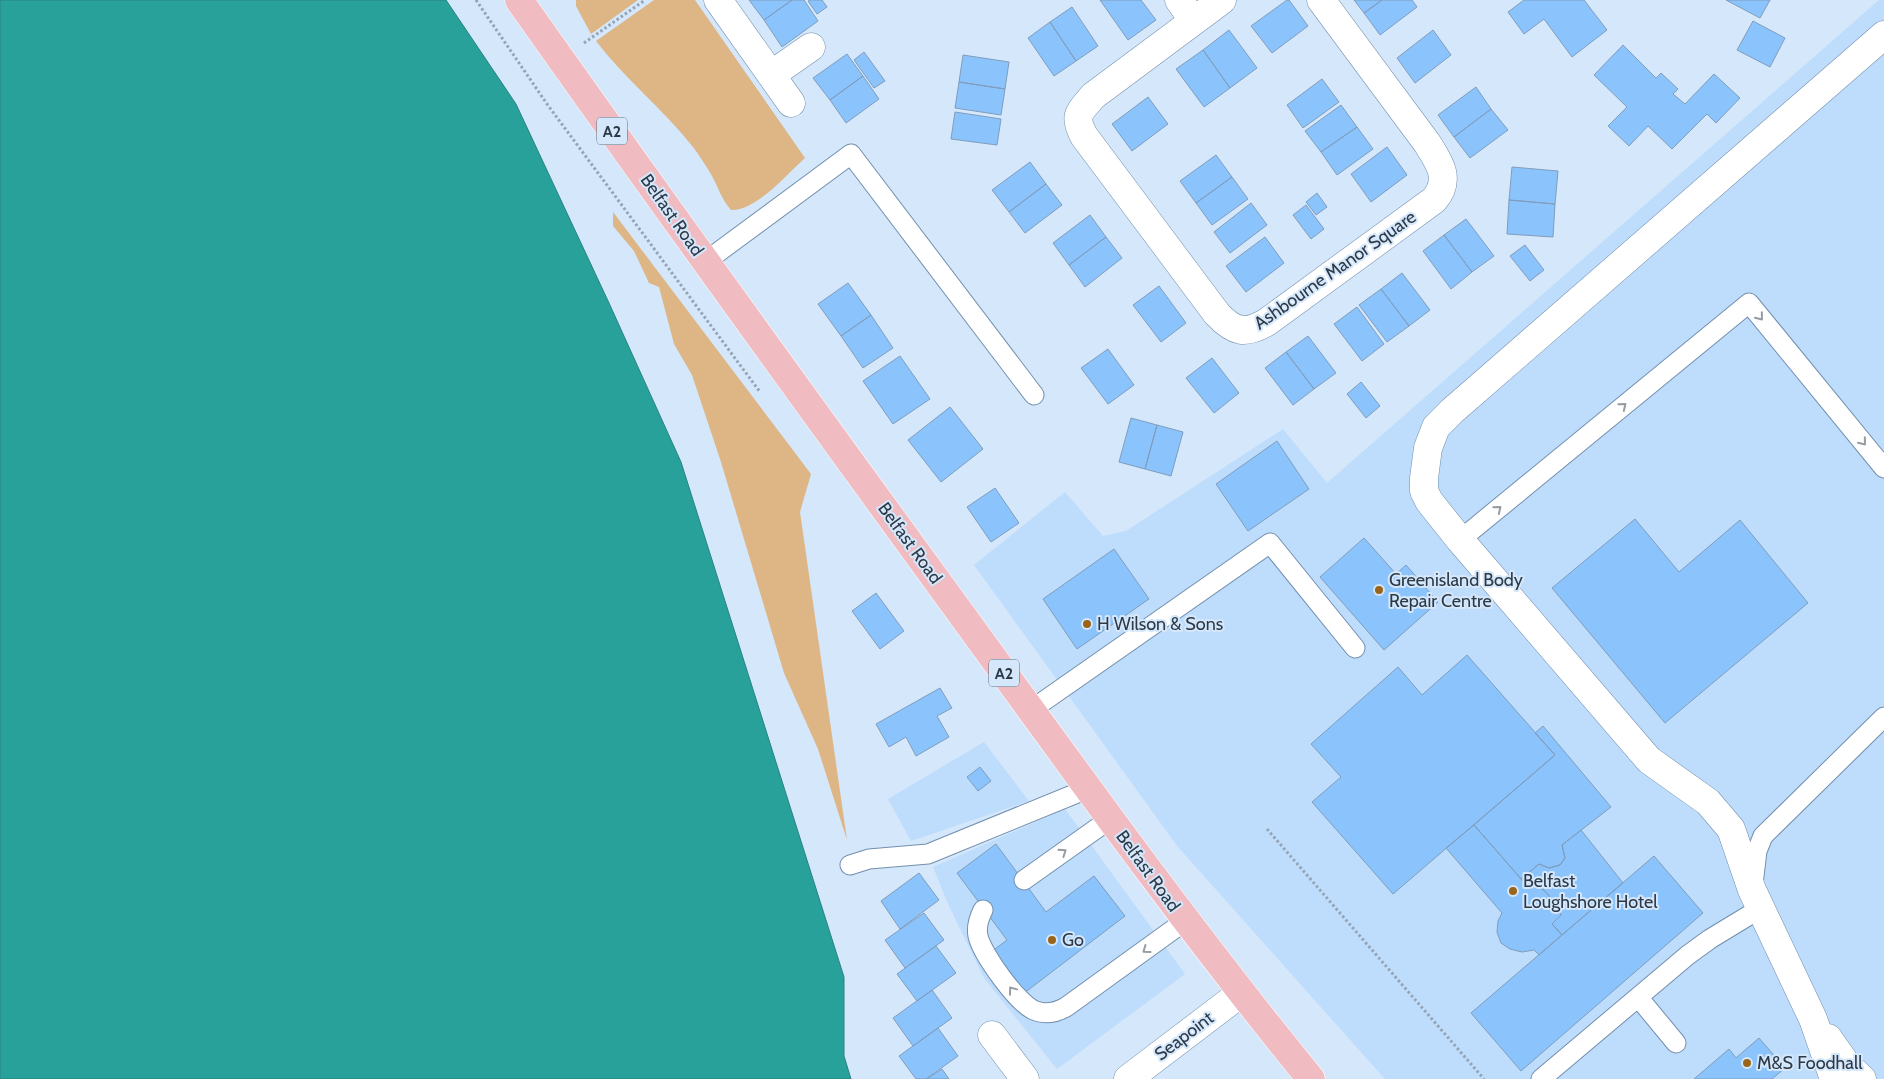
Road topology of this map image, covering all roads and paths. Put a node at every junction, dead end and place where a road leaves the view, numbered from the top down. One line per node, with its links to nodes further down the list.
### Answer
1 (519, 0): 9 (highway, Belfast Road / A2)
2 (645, 0): 9 (path)
3 (718, 0): 10 (street)
4 (1222, 0): 6 (street, Ashbourne Manor Square)
5 (1321, 0): 6 (street, Ashbourne Manor Square)
6 (1186, 10)
7 (1884, 35): 15 (street)
8 (811, 47): 10 (street)
9 (561, 60): 12 (highway, Belfast Road / A2)
10 (771, 75): 11 (street)
11 (791, 104)
12 (705, 262): 13 (lane); 17 (highway, Belfast Road / A2)
13 (1034, 395)
14 (1884, 468): 15 (lane, one-way to 14)
15 (1460, 540): 22 (street)
16 (1355, 648): 17 (lane)
17 (1031, 710): 19 (highway, Belfast Road / A2)
18 (1884, 717): 23 (lane)
19 (1087, 789): 20 (highway, Belfast Road / A2); 24 (lane)
20 (1110, 819): 25 (lane, one-way to 20); 28 (highway, Belfast Road / A2)
21 (1267, 829): 37 (path)
22 (1730, 829): 23 (lane); 26 (street)
23 (1762, 836): 26 (lane)
24 (850, 865)
25 (1024, 880)
26 (1756, 899): 30 (lane); 31 (street)
27 (983, 910): 28 (lane, one-way to 27)
28 (1185, 921): 29 (highway, Belfast Road / A2)
29 (1241, 993): 34 (highway, Belfast Road / A2); 36 (street, Seapoint)
30 (1638, 997): 33 (lane); 38 (lane)
31 (1813, 1019): 39 (street); 40 (street)
32 (992, 1035): 35 (street)
33 (1676, 1043)
34 (1302, 1076)
35 (1025, 1079)
36 (1128, 1079)
37 (1484, 1079)
38 (1541, 1079)
39 (1834, 1079)
40 (1862, 1079)

